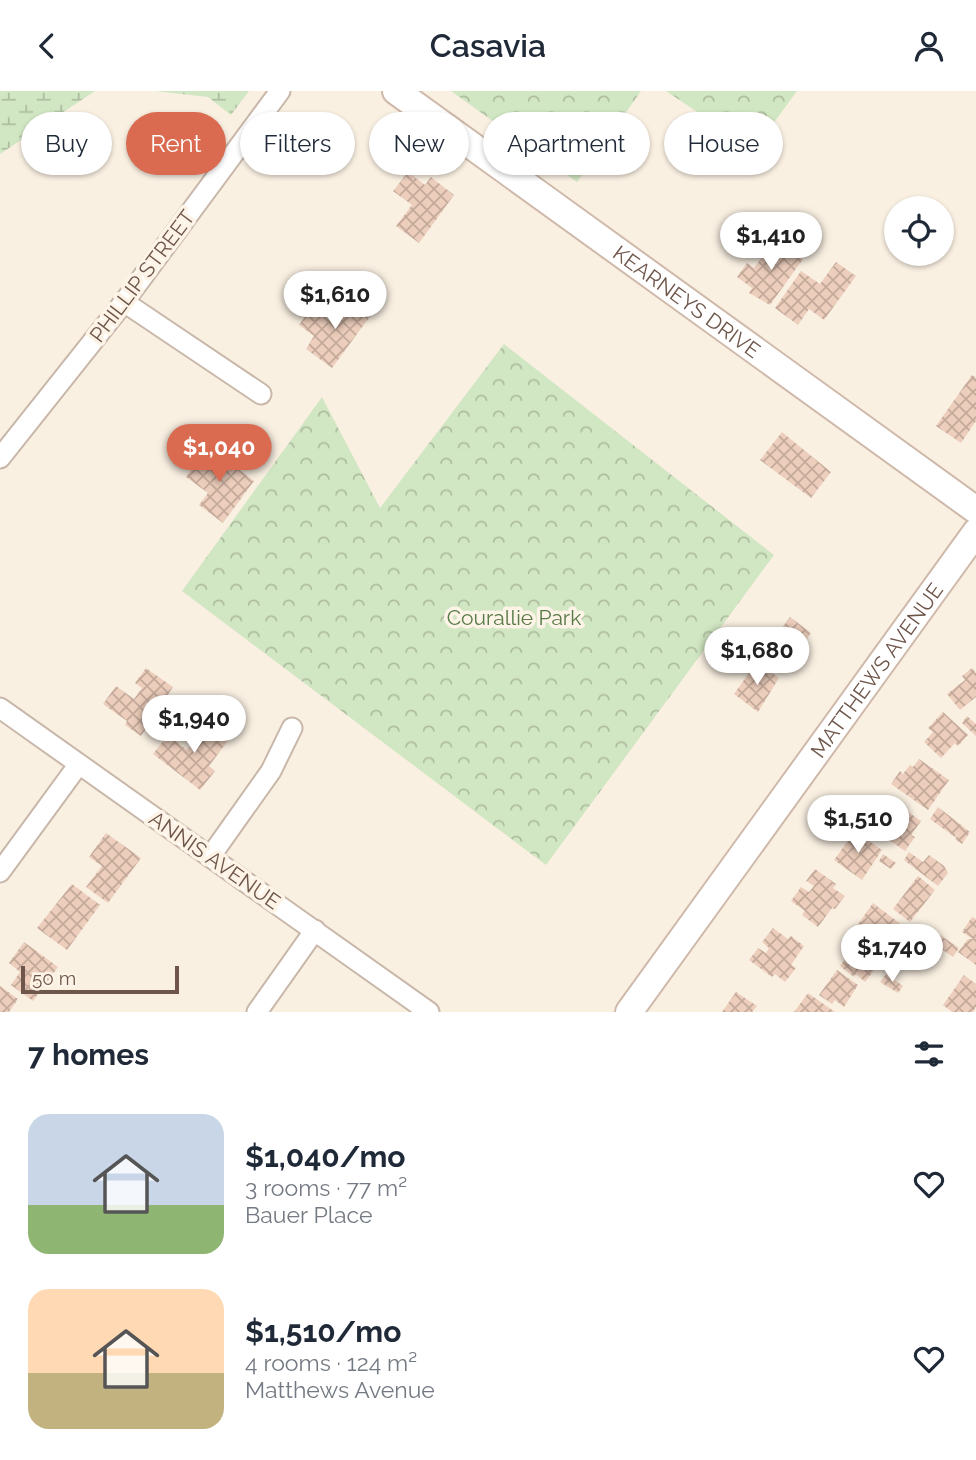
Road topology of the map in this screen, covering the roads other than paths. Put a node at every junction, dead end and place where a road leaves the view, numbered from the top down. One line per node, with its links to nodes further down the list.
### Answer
1 (280, 91): 3 (street, PHILLIP STREET)
2 (396, 91): 6 (street, KEARNEYS DRIVE)
3 (124, 302): 4 (street); 5 (street, PHILLIP STREET)
4 (261, 394)
5 (0, 458)
6 (976, 510)
7 (976, 532): 16 (street, MATTHEWS AVENUE)
8 (0, 708): 10 (street, ANNIS AVENUE)
9 (292, 728): 11 (street)
10 (79, 764): 11 (street, ANNIS AVENUE); 12 (street)
11 (210, 857): 13 (street, ANNIS AVENUE)
12 (0, 872)
13 (315, 930): 14 (street); 15 (street, ANNIS AVENUE)
14 (257, 1012)
15 (429, 1012)
16 (629, 1012)

